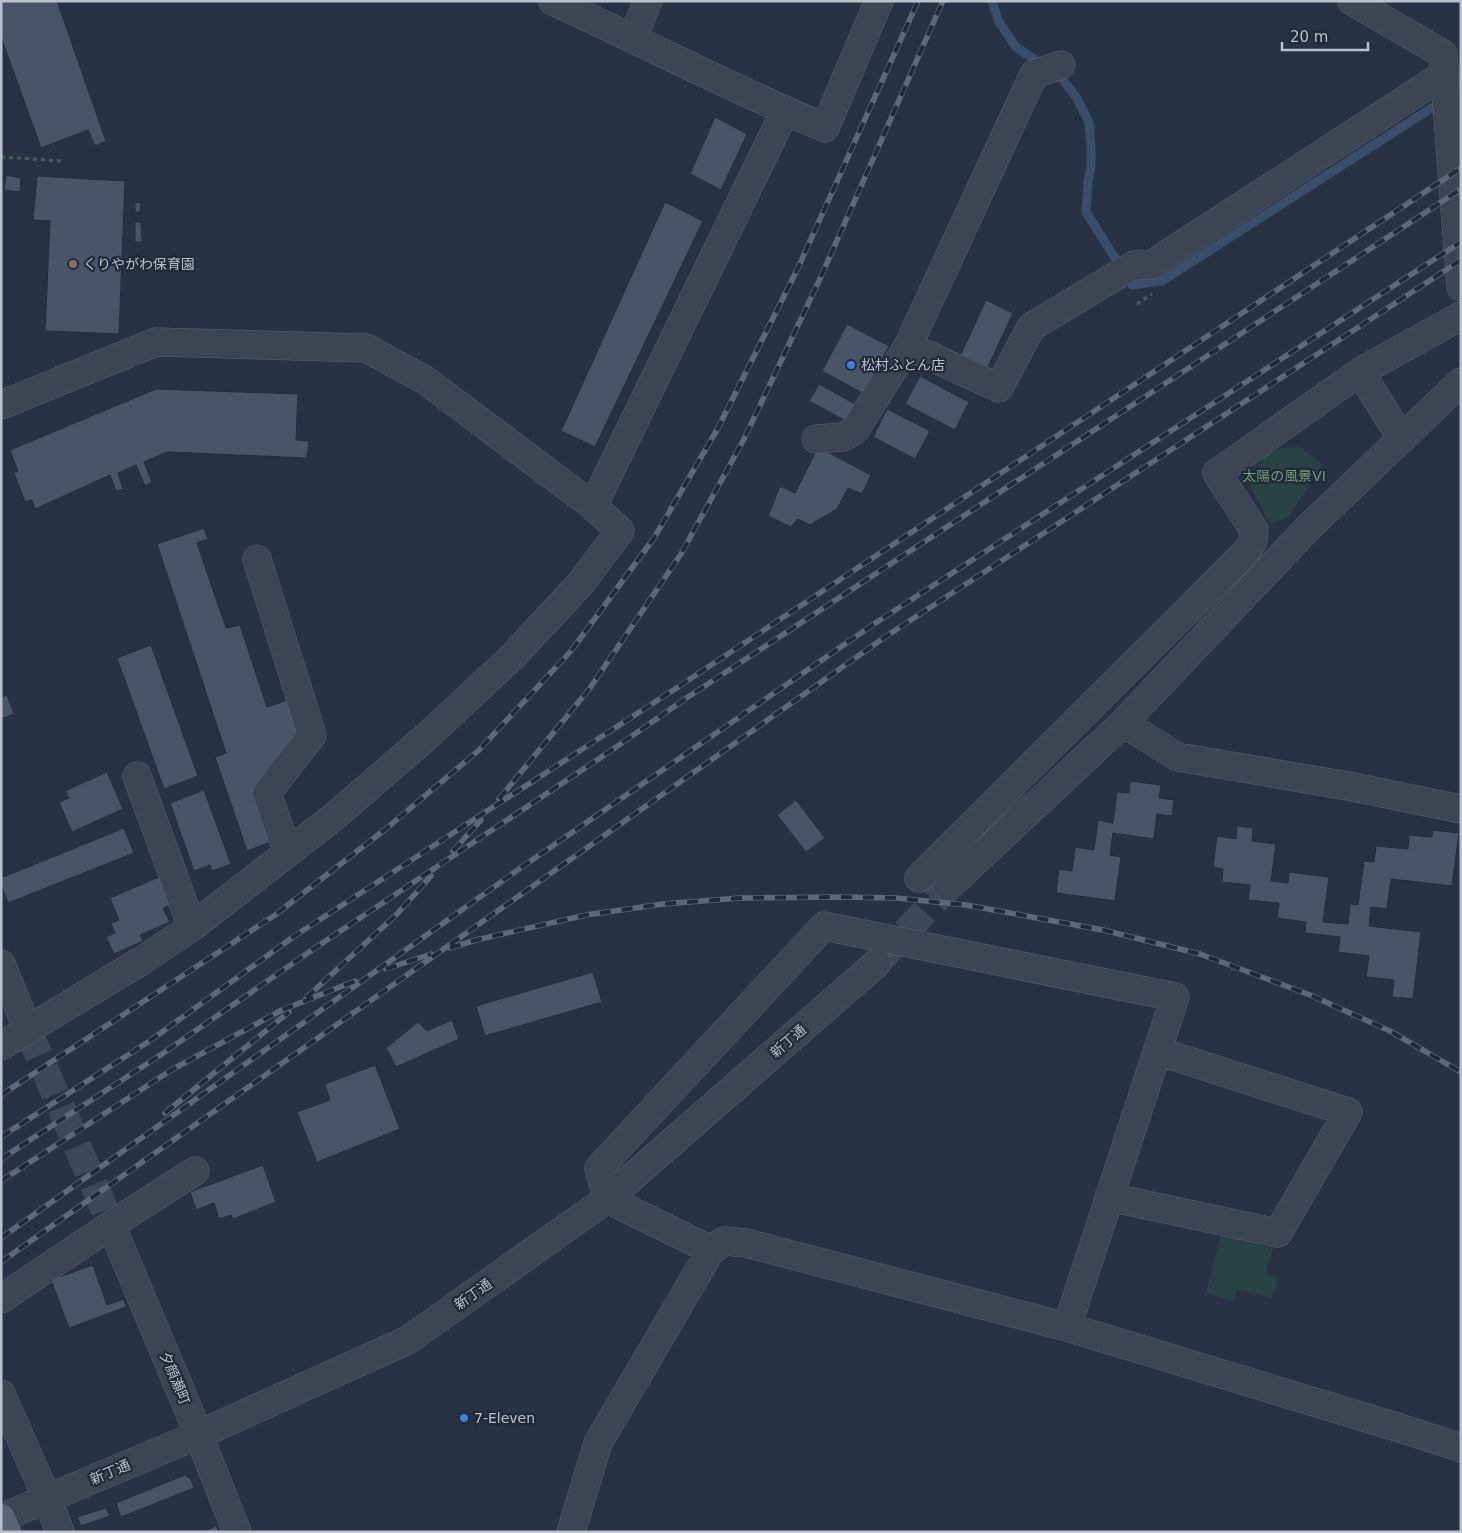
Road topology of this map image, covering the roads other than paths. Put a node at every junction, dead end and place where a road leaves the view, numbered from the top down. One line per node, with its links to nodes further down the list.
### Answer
1 (553, 1): 5 (street)
2 (648, 1): 5 (street)
3 (879, 1): 8 (street)
4 (1352, 1): 6 (street)
5 (633, 38): 8 (street)
6 (1450, 57): 9 (street); 11 (street)
7 (1061, 65): 11 (street)
8 (785, 111): 17 (street)
9 (1461, 288)
10 (1461, 316): 12 (street)
11 (908, 346): 16 (street)
12 (1360, 372): 15 (street); 23 (street)
13 (1461, 382): 15 (street)
14 (1, 405): 17 (street)
15 (1402, 438): 19 (street)
16 (816, 439)
17 (593, 506): 22 (street)
18 (257, 559): 22 (street)
19 (1123, 723): 21 (street); 24 (street)
20 (137, 776): 25 (street)
21 (1461, 810)
22 (288, 853): 25 (street)
23 (919, 878)
24 (948, 888)
25 (192, 927): 28 (street)
26 (877, 963): 33 (street, 新丁通)
27 (1, 964): 28 (street)
28 (28, 1030): 29 (street)
29 (1, 1046)
30 (1157, 1051): 32 (street); 32 (street); 33 (street)
31 (195, 1171): 34 (street)
32 (1109, 1197): 37 (street)
33 (607, 1199): 35 (street); 39 (street, 新丁通)
34 (111, 1225): 36 (street); 39 (street, 夕顔瀬町)
35 (711, 1250): 37 (street); 46 (street)
36 (1, 1299)
37 (1067, 1327): 40 (street)
38 (1, 1394): 41 (street)
39 (198, 1434): 41 (street, 新丁通); 45 (street, 夕顔瀬町)
40 (1461, 1448)
41 (47, 1498): 42 (street, 新丁通); 44 (street)
42 (1, 1518): 43 (main road)
43 (7, 1532)
44 (60, 1532)
45 (237, 1532)
46 (571, 1532)

